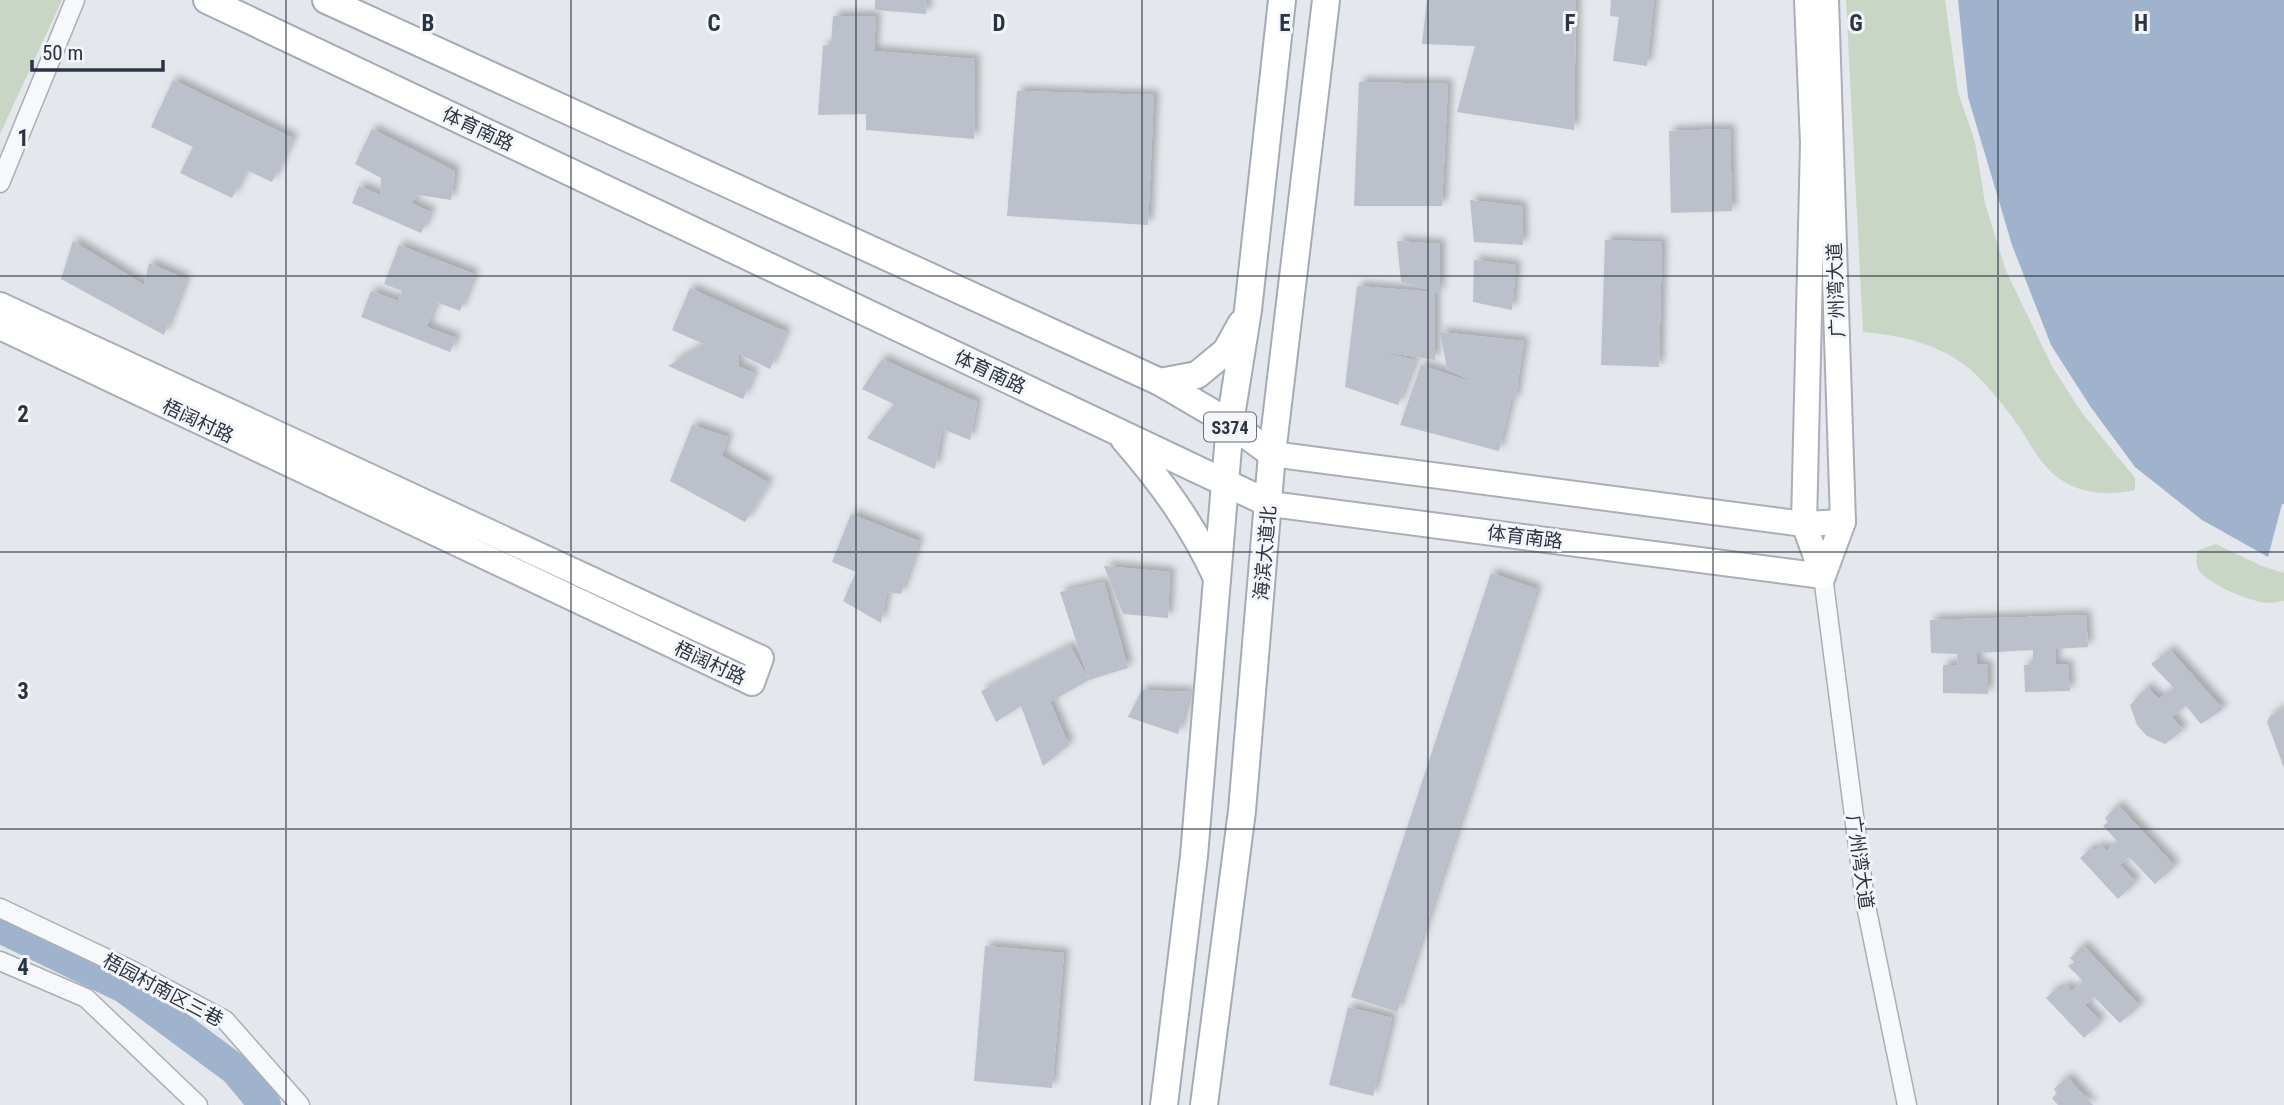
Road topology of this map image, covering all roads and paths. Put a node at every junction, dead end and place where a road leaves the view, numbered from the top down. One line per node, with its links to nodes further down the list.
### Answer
1 (75, 0): 8 (street)
2 (207, 0): 14 (main road, 体育南路)
3 (326, 0): 12 (main road)
4 (1282, 0): 10 (main road, S374)
5 (1326, 0): 15 (main road, 海滨大道北 / S374)
6 (1807, 0): 19 (street, 广州湾大道)
7 (1826, 0): 18 (street, 广州湾大道)
8 (0, 183)
9 (0, 305): 11 (street, 梧阔村路)
10 (1248, 310): 12 (main road); 13 (main road, S374)
11 (0, 327)
12 (1160, 382): 13 (main road)
13 (1230, 423): 15 (main road); 16 (main road, S374)
14 (1119, 432): 16 (main road, 体育南路); 21 (main road)
15 (1272, 454): 17 (main road, 海滨大道北 / S374); 19 (street)
16 (1226, 483): 17 (main road, 体育南路); 21 (main road, S374)
17 (1269, 504): 20 (street, 体育南路); 27 (main road, 海滨大道北 / S374)
18 (1843, 522): 19 (street); 20 (street, 广州湾大道)
19 (1804, 524): 20 (street, 广州湾大道)
20 (1823, 576): 28 (street, 广州湾大道)
21 (1218, 580): 26 (main road, S374)
22 (0, 908): 25 (street, 梧园村南区三巷)
23 (0, 961): 24 (street)
24 (198, 1105)
25 (300, 1105)
26 (1164, 1105)
27 (1204, 1105)
28 (1907, 1105)

